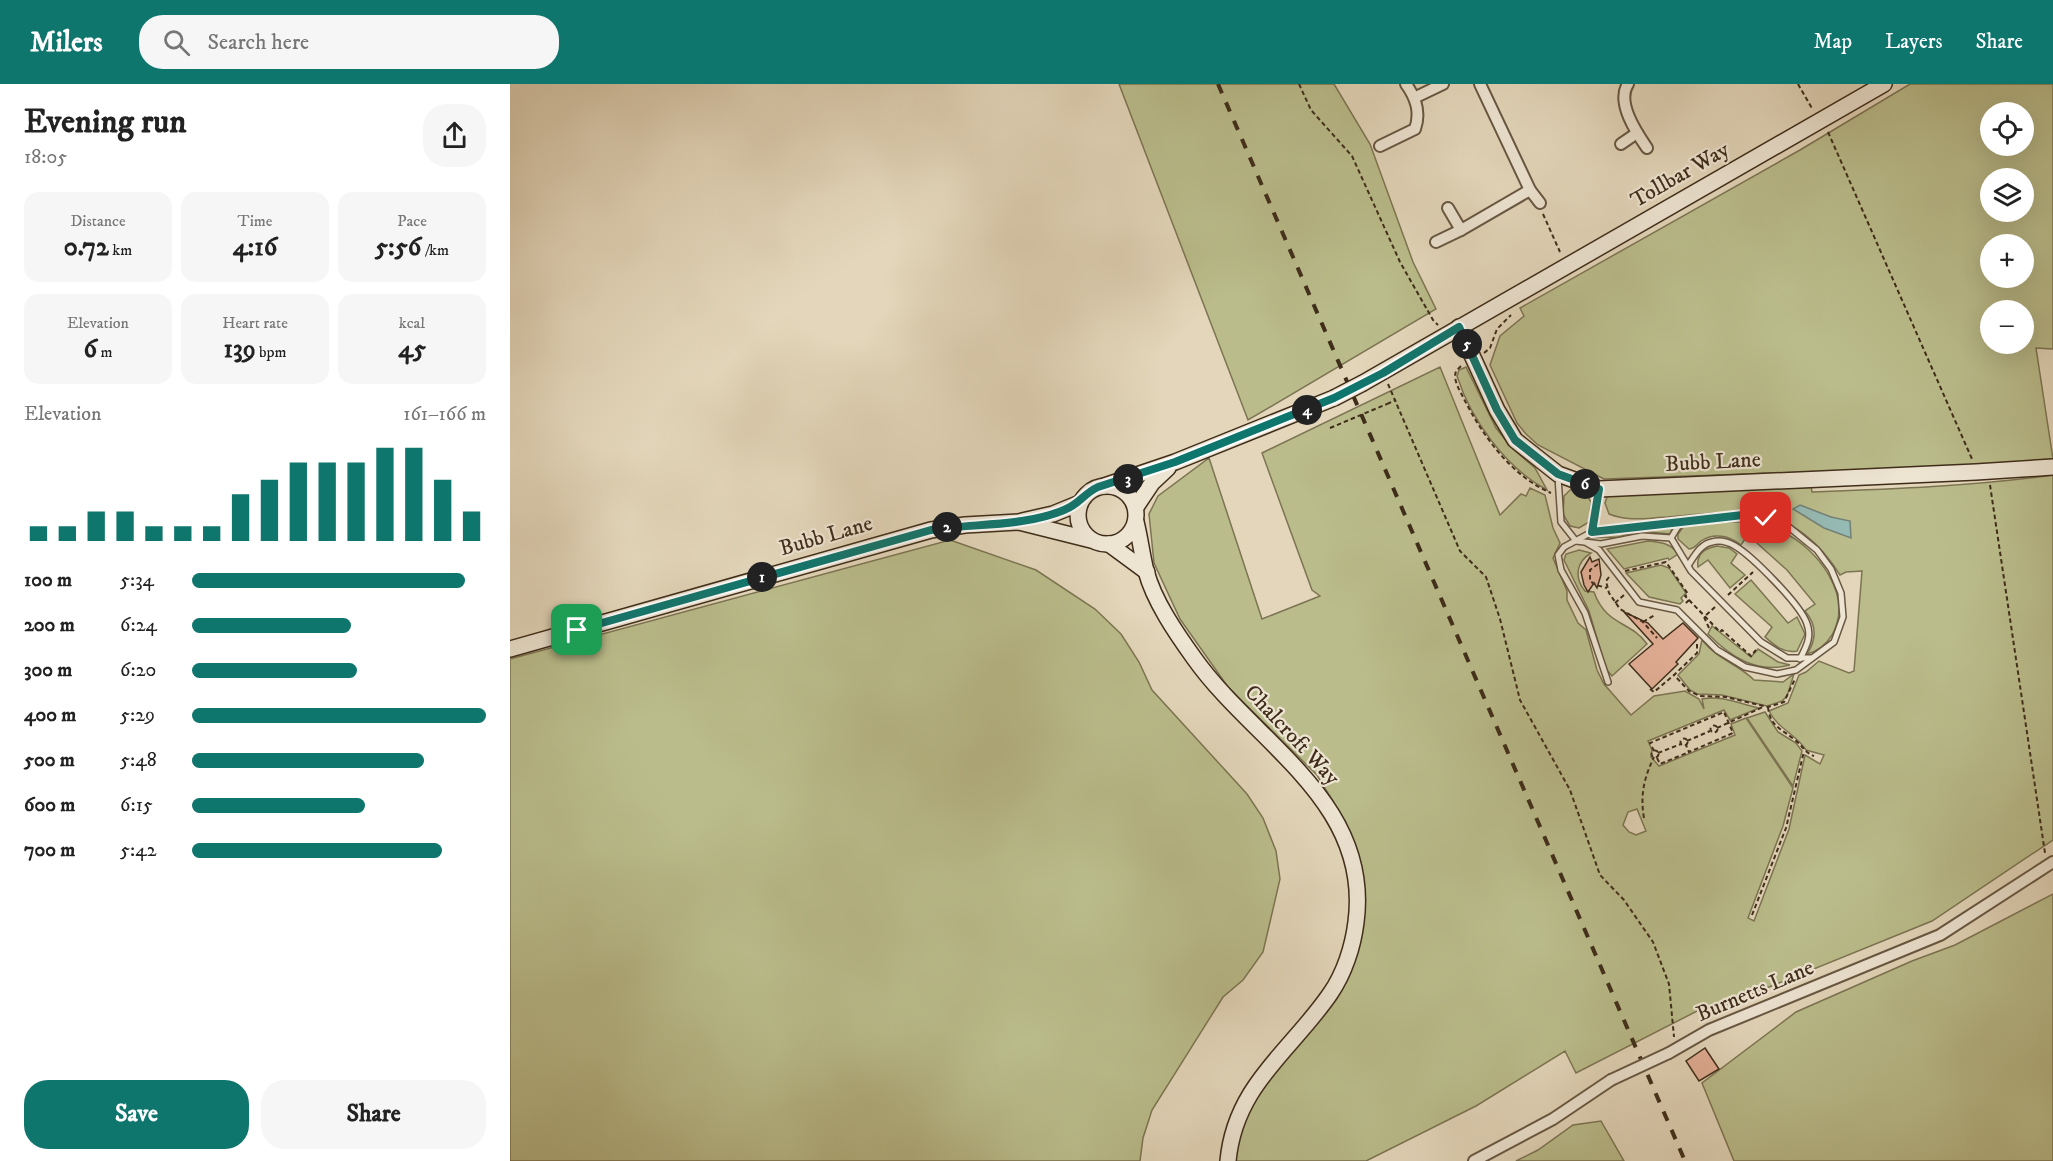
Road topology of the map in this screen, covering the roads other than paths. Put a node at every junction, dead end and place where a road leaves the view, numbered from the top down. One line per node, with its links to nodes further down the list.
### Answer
1 (1406, 84): 6 (street)
2 (1443, 84): 6 (street)
3 (1480, 84): 11 (street)
4 (1628, 84): 7 (street)
5 (1884, 84): 16 (main road, Tollbar Way)
6 (1416, 98): 8 (street)
7 (1637, 133): 9 (street); 10 (street)
8 (1384, 141)
9 (1621, 144)
10 (1647, 148)
11 (1530, 190): 12 (street); 14 (street)
12 (1540, 203)
13 (1449, 208): 14 (street)
14 (1461, 230): 15 (street)
15 (1436, 242)
16 (1453, 330): 17 (main road, bridge); 19 (main road, Bubb Lane)
17 (1175, 462): 20 (main road); 23 (main road)
18 (2053, 466): 21 (main road, Bubb Lane)
19 (1558, 474): 21 (main road, Bubb Lane); 29 (lane)
20 (1104, 486): 22 (main road); 23 (main road)
21 (1599, 489): 26 (lane)
22 (1080, 503): 25 (main road, Bubb Lane); 28 (main road)
23 (1136, 515): 31 (main road); 33 (main road, Chalcroft Way)
24 (1682, 520): 26 (lane); 27 (lane); 35 (lane)
25 (1019, 522): 28 (main road, Bubb Lane); 34 (main road, Bubb Lane)
26 (1592, 532): 29 (lane)
27 (1671, 538): 30 (lane); 32 (lane)
28 (1092, 540): 31 (main road)
29 (1576, 541): 30 (lane); 37 (lane)
30 (1587, 543): 35 (lane)
31 (1109, 544): 33 (main road, Chalcroft Way)
32 (1689, 564): 36 (lane); 36 (lane)
33 (1147, 572): 39 (main road, Chalcroft Way)
34 (510, 649)
35 (1811, 658): 36 (lane)
36 (1800, 659)
37 (1608, 682)
38 (2053, 862): 40 (street, Burnetts Lane, bridge)
39 (1228, 1161)
40 (1474, 1161)

